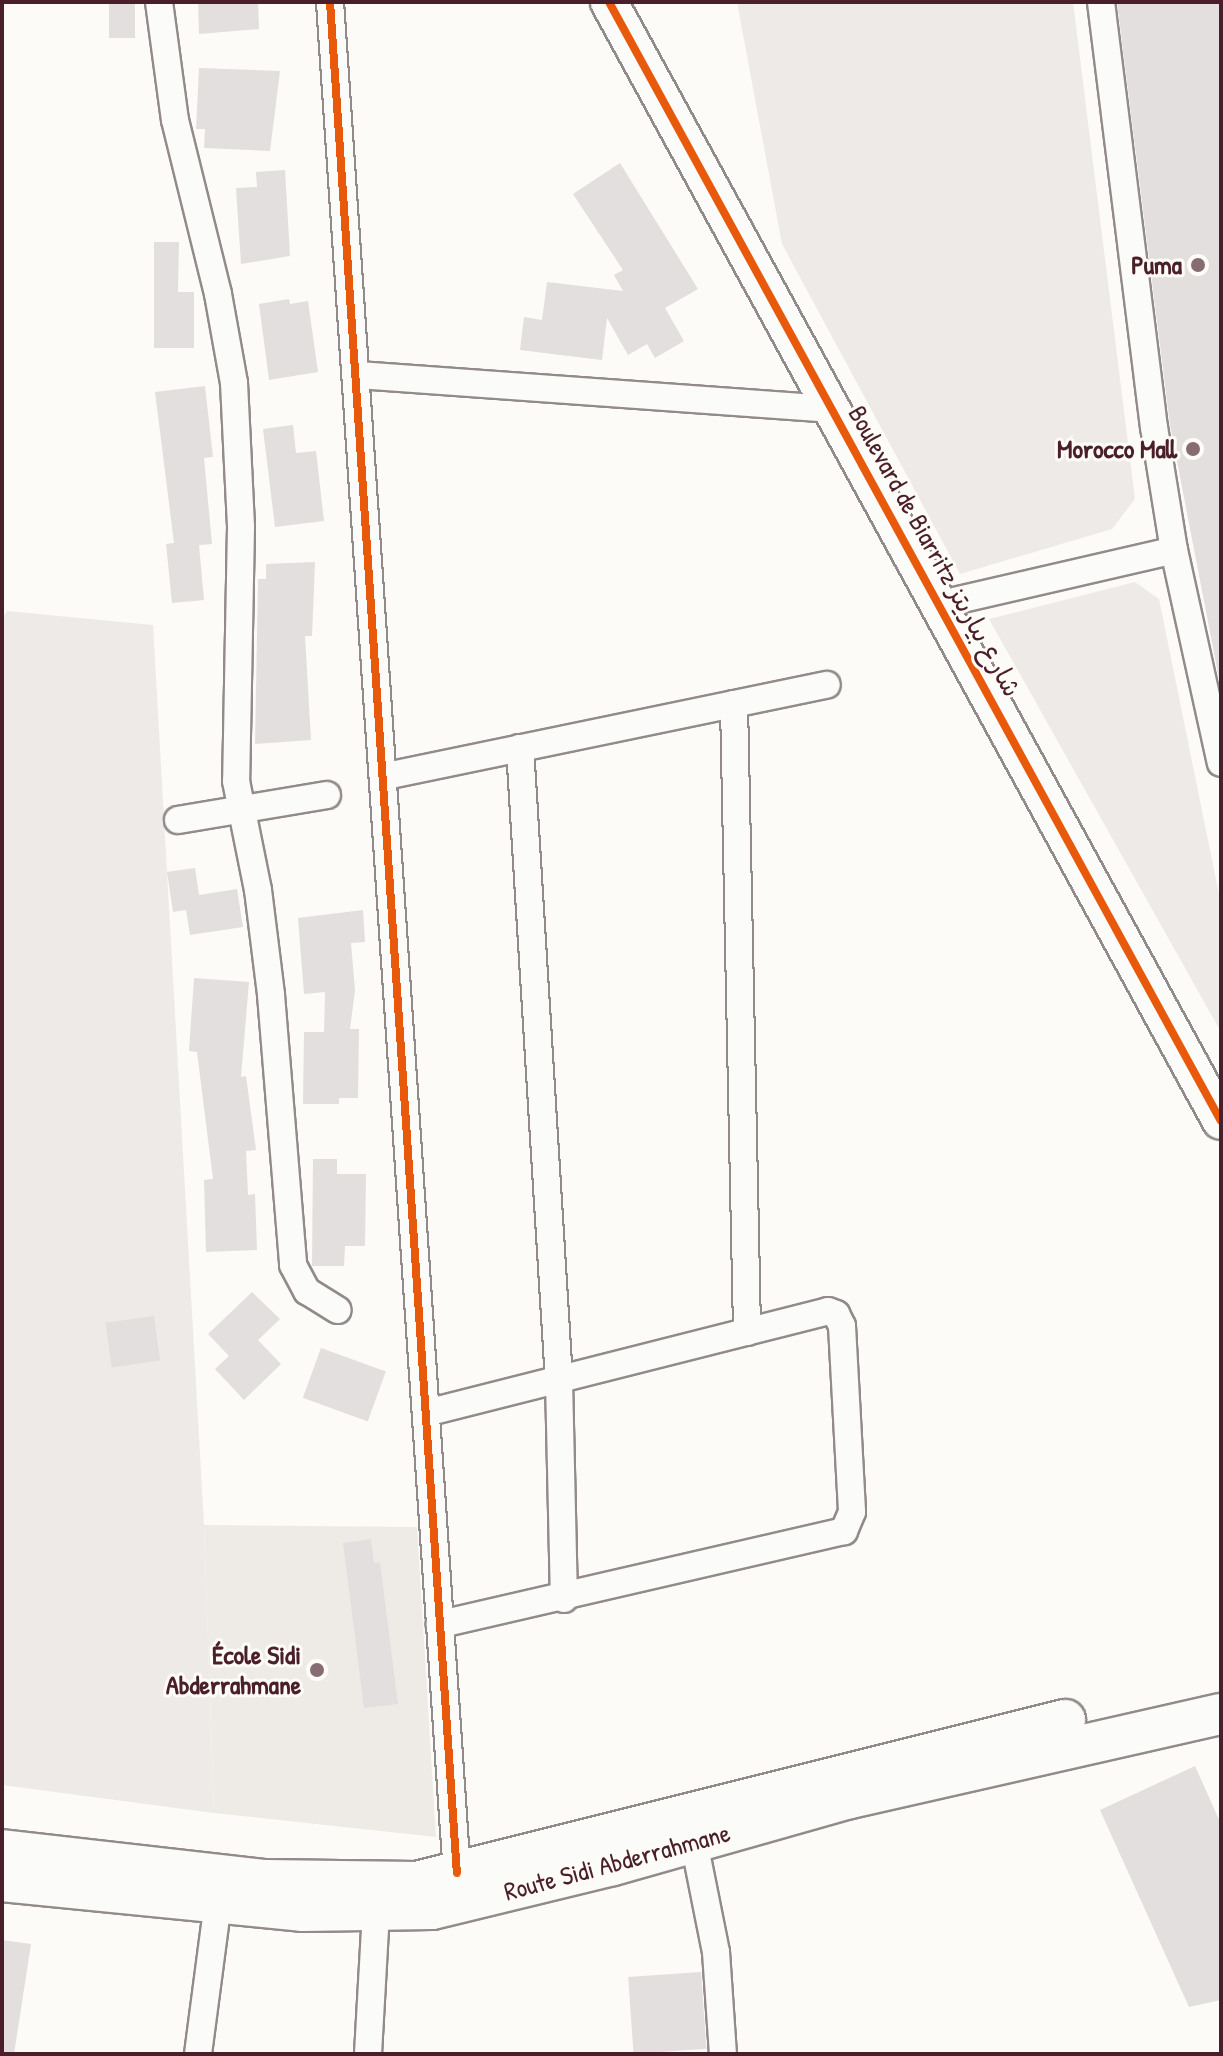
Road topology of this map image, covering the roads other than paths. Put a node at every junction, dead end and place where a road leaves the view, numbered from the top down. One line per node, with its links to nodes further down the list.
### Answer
1 (159, 2): 15 (street)
2 (330, 2): 5 (street)
3 (609, 2): 6 (street, Boulevard de Biarritz شارع بياريتز)
4 (1101, 2): 7 (street)
5 (357, 375): 6 (street); 13 (street)
6 (834, 409): 8 (street, Boulevard de Biarritz شارع بياريتز)
7 (1174, 550): 8 (street); 12 (street)
8 (941, 604): 17 (street, Boulevard de Biarritz شارع بياريتز)
9 (827, 685): 10 (street)
10 (734, 704): 11 (street); 19 (street)
11 (520, 748): 13 (street); 20 (street)
12 (1221, 763)
13 (386, 776): 21 (street)
14 (327, 795): 15 (street)
15 (242, 809): 16 (street); 18 (street)
16 (178, 820)
17 (1221, 1121)
18 (338, 1310)
19 (747, 1332): 20 (street); 22 (street)
20 (559, 1380): 21 (street); 22 (street)
21 (426, 1413): 23 (street)
22 (564, 1599): 23 (street)
23 (440, 1624): 28 (street)
24 (1221, 1686): 28 (main road, Route Sidi Abderrahmane)
25 (1221, 1714): 26 (main road, Route Sidi Abderrahmane)
26 (694, 1842): 31 (main road, Route Sidi Abderrahmane); 34 (street)
27 (2, 1850): 30 (main road, Route Sidi Abderrahmane)
28 (457, 1873): 30 (main road, Route Sidi Abderrahmane)
29 (2, 1881): 30 (main road, Route Sidi Abderrahmane)
30 (219, 1890): 31 (main road, Route Sidi Abderrahmane); 32 (street)
31 (376, 1913): 33 (street)
32 (198, 2054)
33 (368, 2054)
34 (723, 2054)

